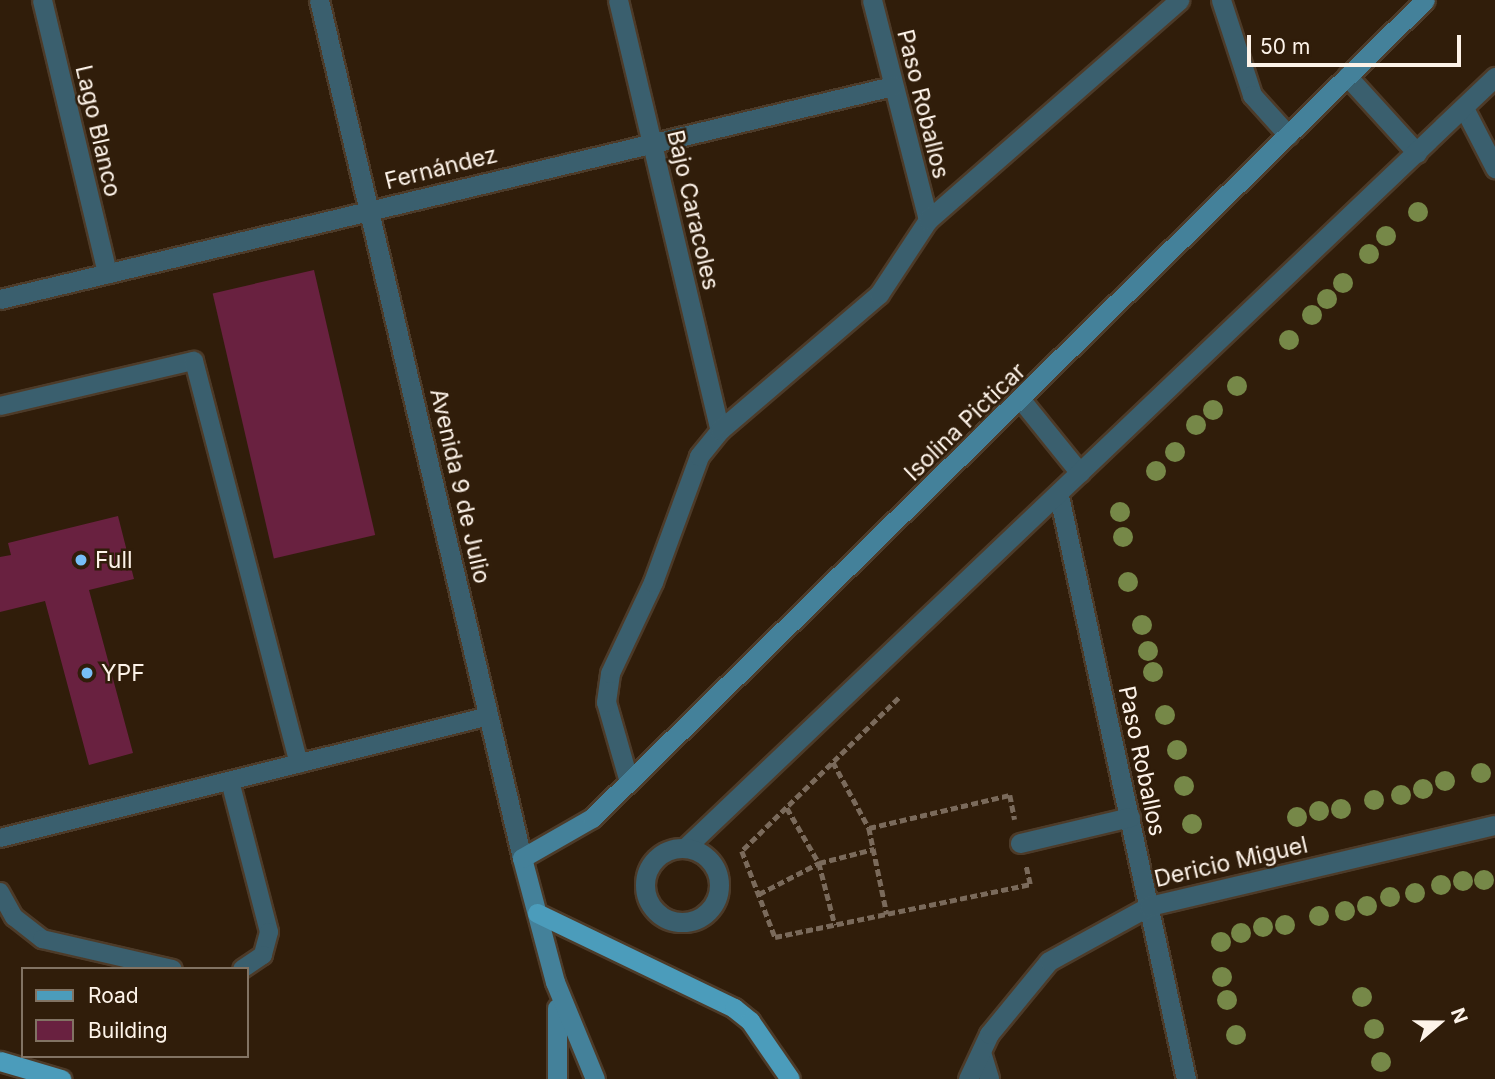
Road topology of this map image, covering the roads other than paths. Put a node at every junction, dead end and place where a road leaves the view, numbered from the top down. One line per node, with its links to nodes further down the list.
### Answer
1 (42, 0): 18 (street, Lago Blanco)
2 (319, 0): 16 (street, Avenida 9 de Julio)
3 (618, 0): 13 (street, Bajo Caracoles)
4 (873, 0): 10 (street, Paso Roballos)
5 (1179, 0): 17 (street)
6 (1221, 0): 12 (street)
7 (1425, 0): 8 (main road, Isolina Picticar)
8 (1347, 76): 12 (main road, Isolina Picticar); 14 (street)
9 (1495, 77): 11 (street)
10 (893, 86): 13 (street, Fernández); 17 (street, Paso Roballos)
11 (1464, 108): 14 (street); 15 (street)
12 (1288, 135): 20 (main road, Isolina Picticar)
13 (652, 143): 16 (street, Fernández); 22 (street, Bajo Caracoles)
14 (1416, 153): 23 (street)
15 (1495, 168)
16 (369, 211): 18 (street, Fernández); 25 (street, Avenida 9 de Julio)
17 (928, 220): 22 (street)
18 (107, 273): 19 (street, Fernández)
19 (0, 299)
20 (1022, 401): 23 (street); 28 (main road, Isolina Picticar)
21 (0, 406): 26 (lane)
22 (720, 430): 28 (street)
23 (1080, 473): 24 (street)
24 (1059, 496): 29 (street, Paso Roballos); 33 (street)
25 (489, 716): 26 (lane); 34 (street, Avenida 9 de Julio)
26 (299, 764): 27 (lane)
27 (230, 781): 31 (lane); 39 (lane)
28 (629, 782): 34 (main road, Isolina Picticar)
29 (1130, 817): 32 (street); 36 (street, Paso Roballos)
30 (1495, 825): 36 (street, Dericio Miguel)
31 (0, 838)
32 (1020, 843)
33 (686, 847)
34 (522, 858): 37 (main road, Avenida 9 de Julio)
35 (0, 892): 38 (lane)
36 (1150, 906): 41 (street, Dericio Miguel); 49 (street, Paso Roballos)
37 (537, 913): 40 (main road, Avenida 9 de Julio); 46 (main road)
38 (164, 967)
39 (245, 967)
40 (555, 982): 44 (main road); 45 (main road)
41 (981, 1052): 47 (street, Dericio Miguel); 48 (street)
42 (0, 1061): 43 (main road)
43 (61, 1079)
44 (557, 1079)
45 (595, 1079)
46 (790, 1079)
47 (968, 1079)
48 (989, 1079)
49 (1186, 1079)

